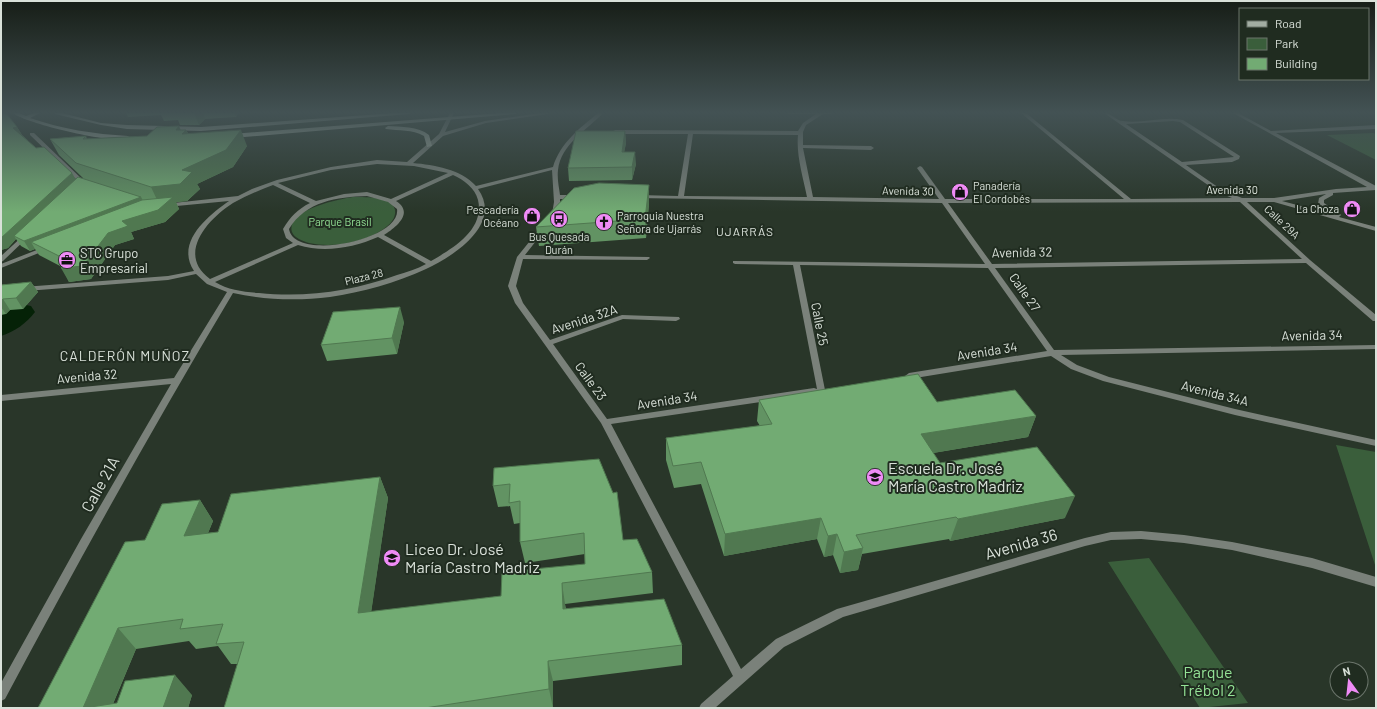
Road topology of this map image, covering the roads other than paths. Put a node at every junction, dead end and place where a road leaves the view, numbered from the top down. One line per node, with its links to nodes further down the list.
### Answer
1 (45, 146): 17 (street)
2 (429, 146): 12 (street)
3 (565, 146): 14 (street, Calle 23)
4 (689, 146): 28 (street)
5 (800, 146): 30 (street)
6 (803, 146): 11 (street)
7 (1063, 146): 31 (street)
8 (1155, 146): 13 (street, Calle 29A)
9 (1221, 146): 13 (street)
10 (1298, 146): 22 (street)
11 (871, 148)
12 (409, 163): 16 (street); 18 (street)
13 (1181, 164): 32 (street, Calle 29A)
14 (555, 168): 21 (street); 24 (street, Calle 23)
15 (920, 168): 34 (street, Calle 27)
16 (453, 173): 21 (street); 29 (street)
17 (82, 182): 19 (street); 20 (street)
18 (273, 183): 27 (street); 35 (street)
19 (89, 184)
20 (76, 187)
21 (476, 188): 49 (street, Plaza 28)
22 (1375, 188): 23 (street, Avenida 30)
23 (1336, 191): 33 (street, Avenida 30); 37 (street)
24 (558, 197): 25 (street); 43 (street, Calle 23)
25 (582, 197)
26 (628, 197): 28 (street, Avenida 30)
27 (240, 198): 36 (street); 52 (street)
28 (681, 198): 30 (street, Avenida 30)
29 (393, 200): 35 (street); 40 (street)
30 (811, 200): 34 (street, Avenida 30)
31 (1130, 200): 32 (street, Avenida 30); 34 (street, Avenida 30)
32 (1241, 200): 33 (street, Avenida 30); 47 (street, Calle 29A)
33 (1274, 200): 37 (street)
34 (944, 201): 51 (street, Calle 27)
35 (315, 203): 41 (street)
36 (156, 206)
37 (1355, 223): 39 (street)
38 (33, 228): 45 (street)
39 (1376, 229)
40 (378, 235): 41 (street); 49 (street)
41 (298, 243): 53 (street)
42 (55, 244): 50 (street)
43 (520, 256): 44 (street); 58 (street, Calle 23)
44 (647, 258)
45 (1, 260)
46 (735, 262): 48 (street, Avenida 32)
47 (1308, 262): 51 (street, Avenida 32); 56 (street, Calle 29A)
48 (796, 263): 51 (street, Avenida 32); 63 (street, Calle 25)
49 (431, 264): 55 (street, Plaza 28)
50 (1, 266)
51 (991, 266): 60 (street, Calle 27)
52 (198, 272): 53 (street, Plaza 28); 54 (street)
53 (210, 282): 55 (street, Plaza 28)
54 (16, 289)
55 (231, 291): 62 (street, Calle 21A)
56 (1376, 319)
57 (676, 320): 58 (street, Avenida 32A)
58 (548, 343): 65 (street, Calle 23)
59 (1376, 347): 60 (street, Avenida 34)
60 (1052, 354): 61 (street, Avenida 34); 66 (street, Avenida 34A)
61 (898, 378)
62 (176, 381): 64 (street, Avenida 32); 69 (street, Calle 21A)
63 (825, 389): 65 (street, Avenida 34)
64 (1, 398)
65 (605, 422): 68 (street, Calle 23)
66 (1376, 443)
67 (1376, 582): 68 (street, Avenida 36)
68 (740, 678): 70 (street, Avenida 36)
69 (1, 695)
70 (705, 708)

